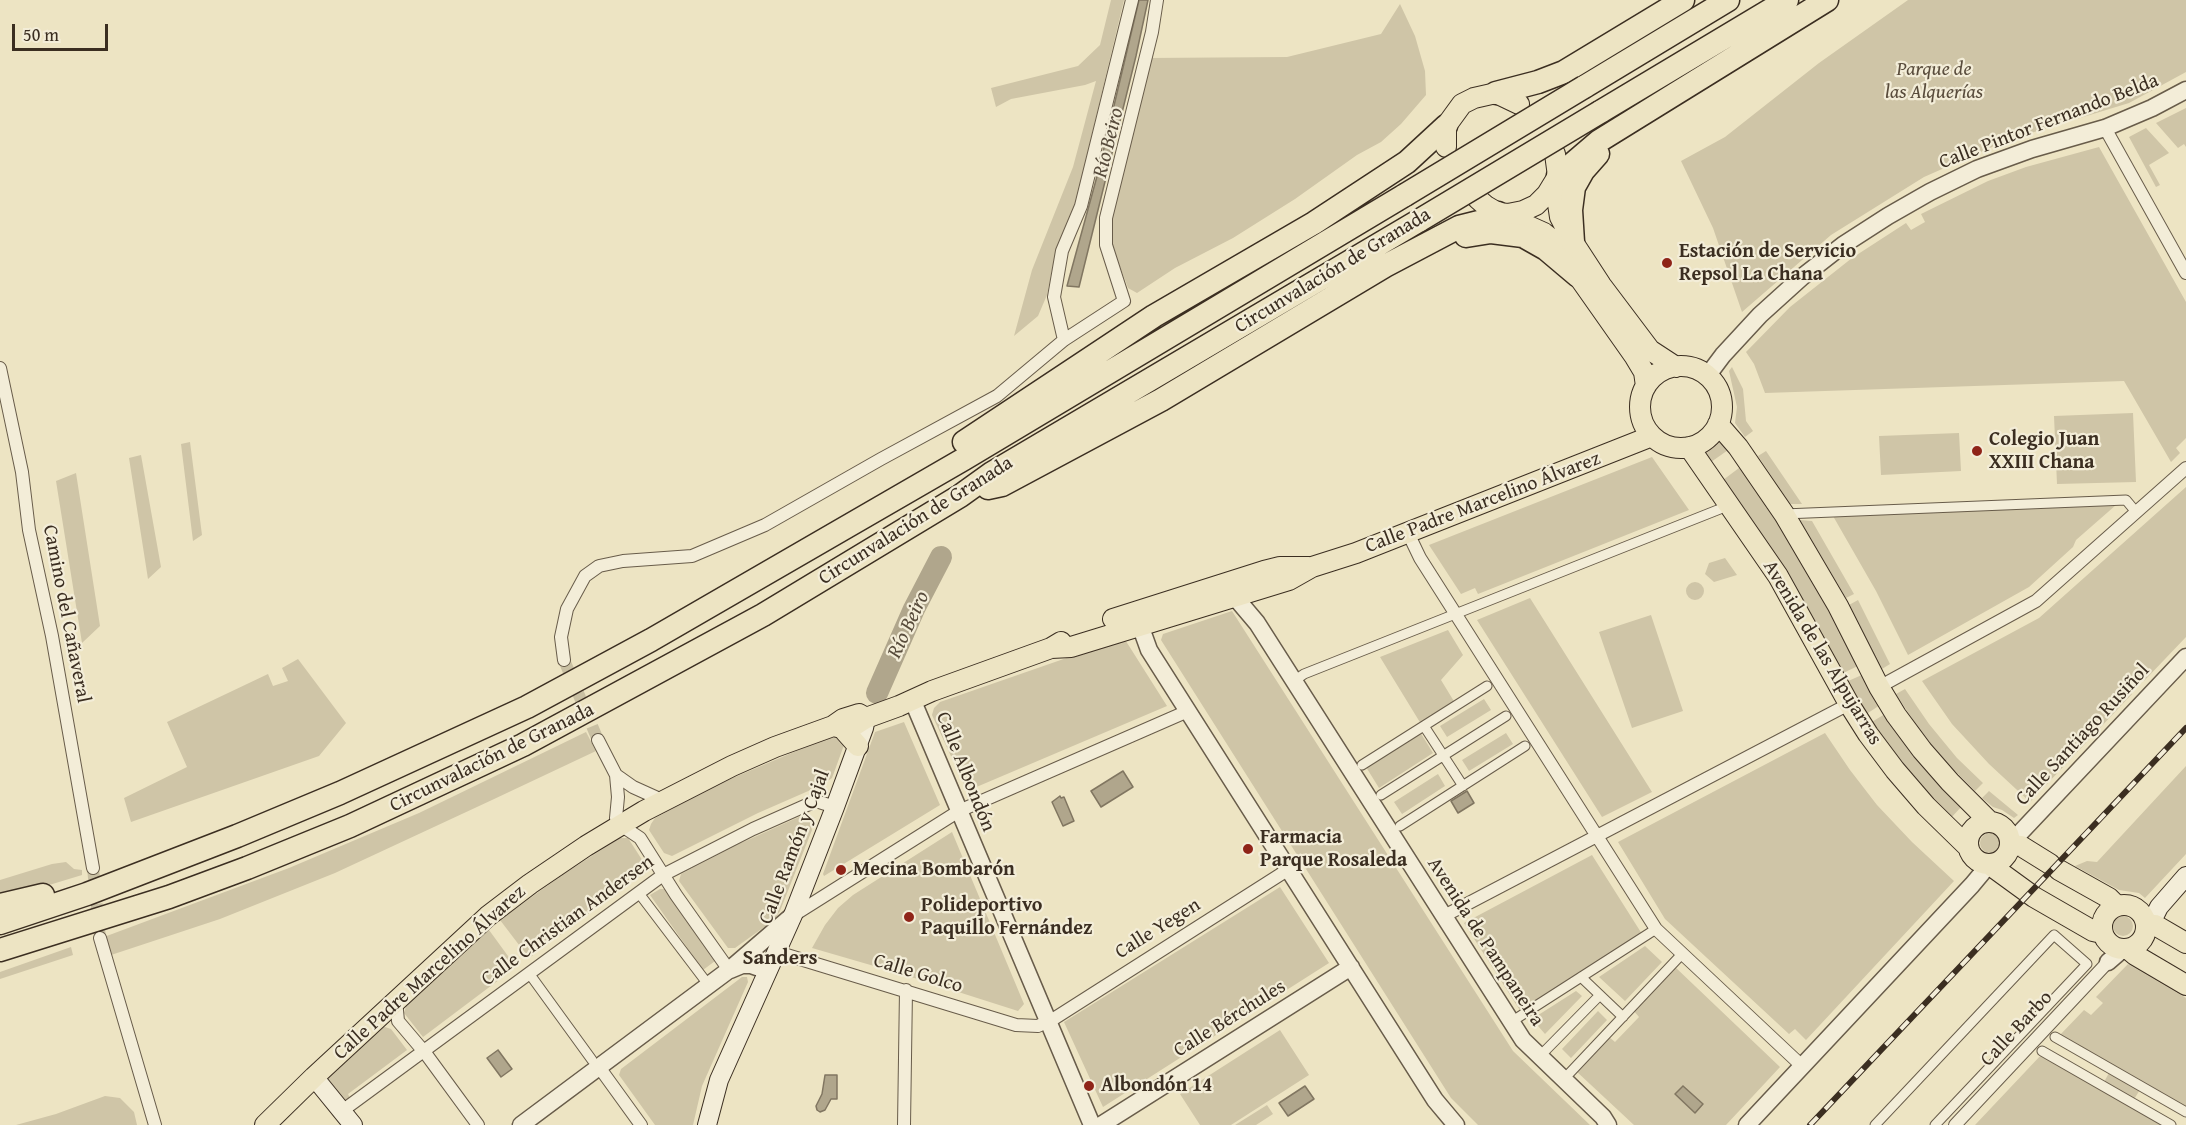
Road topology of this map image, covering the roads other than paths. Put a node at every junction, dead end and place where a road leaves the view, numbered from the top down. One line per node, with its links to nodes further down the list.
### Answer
1 (1132, 0): 20 (street)
2 (1157, 0): 20 (street)
3 (1683, 0): 8 (highway)
4 (1728, 0): 29 (highway, Circunvalación de Granada, bridge)
5 (1787, 0): 30 (highway, Circunvalación de Granada, bridge)
6 (1827, 0): 10 (highway)
7 (2186, 90): 11 (street, Calle Pintor Fernando Belda)
8 (1496, 93): 9 (main road); 12 (main road)
9 (1519, 104)
10 (1641, 114): 13 (highway); 16 (highway)
11 (2105, 128): 18 (street); 23 (street, Calle Pintor Fernando Belda)
12 (1446, 137): 29 (highway)
13 (1556, 171): 15 (main road); 16 (main road)
14 (1478, 199): 15 (main road)
15 (1503, 213): 17 (highway); 19 (main road)
16 (1573, 242): 21 (main road)
17 (1404, 256): 19 (highway); 30 (highway)
18 (2186, 273)
19 (1578, 276): 24 (main road)
20 (1064, 340): 42 (street)
21 (1676, 367): 23 (main road); 24 (main road)
22 (0, 368): 73 (street, Camino del Cañaveral)
23 (1708, 375): 25 (main road)
24 (1646, 386): 26 (main road)
25 (1718, 424): 27 (main road); 33 (main road, Avenida de las Alpujarras)
26 (1652, 436): 27 (main road); 34 (main road, Calle Padre Marcelino Álvarez)
27 (1689, 447): 31 (main road, Avenida de las Alpujarras)
28 (2186, 468): 32 (street)
29 (928, 479): 77 (highway, Circunvalación de Granada)
30 (960, 496): 86 (highway, Circunvalación de Granada)
31 (1728, 503): 38 (street); 47 (main road, Avenida de las Alpujarras)
32 (2136, 512): 33 (street); 45 (street)
33 (1784, 514): 45 (main road, Avenida de las Alpujarras)
34 (1408, 532): 35 (main road, Calle Padre Marcelino Álvarez); 38 (street)
35 (1312, 567): 36 (main road, Calle Padre Marcelino Álvarez); 37 (main road, Calle Padre Marcelino Álvarez)
36 (1245, 594): 37 (main road); 39 (main road, Calle Padre Marcelino Álvarez); 43 (street, Avenida de Pampaneira)
37 (1182, 596): 39 (main road); 40 (main road, Calle Padre Marcelino Álvarez)
38 (1456, 615): 43 (street); 68 (street)
39 (1140, 625): 40 (main road, Calle Padre Marcelino Álvarez); 48 (street)
40 (1051, 648): 46 (main road, Calle Padre Marcelino Álvarez)
41 (2186, 657): 70 (street, Calle Santiago Rusiñol)
42 (564, 660)
43 (1294, 681): 82 (street, Avenida de Pampaneira)
44 (1487, 686): 51 (street)
45 (1879, 687): 65 (main road, Avenida de las Alpujarras)
46 (912, 699): 50 (main road, Calle Padre Marcelino Álvarez); 64 (street, Calle Albondón)
47 (1849, 704): 68 (street); 71 (main road, Avenida de las Alpujarras)
48 (1188, 711): 64 (street); 74 (street)
49 (1506, 716): 56 (street)
50 (866, 718): 52 (main road, Calle Padre Marcelino Álvarez); 54 (main road, Calle Ramón y Cajal)
51 (1424, 726): 56 (street); 57 (street)
52 (837, 727): 54 (main road); 61 (main road, Calle Padre Marcelino Álvarez)
53 (598, 740): 58 (street)
54 (858, 746): 62 (main road, Calle Ramón y Cajal)
55 (1525, 747): 59 (street)
56 (1444, 756): 59 (street); 60 (street)
57 (1362, 765)
58 (616, 775): 61 (street); 66 (street)
59 (1463, 786): 67 (street)
60 (1381, 795)
61 (664, 801): 63 (main road, Calle Padre Marcelino Álvarez)
62 (835, 807): 75 (street, Calle Christian Andersen); 81 (main road, Calle Ramón y Cajal)
63 (644, 811): 66 (main road, Calle Padre Marcelino Álvarez); 69 (street)
64 (959, 812): 81 (street); 106 (street, Calle Albondón)
65 (1990, 822): 70 (main road); 71 (main road)
66 (620, 825): 69 (street); 105 (main road, Calle Padre Marcelino Álvarez)
67 (1400, 826)
68 (1596, 836): 82 (street); 85 (street)
69 (640, 838): 75 (street)
70 (2010, 842): 72 (main road); 80 (main road)
71 (1968, 847): 72 (main road)
72 (1987, 864): 90 (main road); 113 (street)
73 (93, 868)
74 (1289, 869): 95 (street); 106 (street, Calle Yegen)
75 (663, 875): 96 (street); 109 (street, Calle Christian Andersen)
76 (2186, 876): 83 (main road)
77 (87, 894): 79 (highway); 84 (highway, Circunvalación de Granada)
78 (641, 896): 100 (street)
79 (0, 905)
80 (2117, 906): 83 (main road); 90 (main road)
81 (793, 915): 88 (street); 92 (main road, Calle Ramón y Cajal)
82 (1444, 916): 107 (street, Avenida de Pampaneira)
83 (2147, 916): 89 (main road); 90 (main road)
84 (0, 923)
85 (1656, 929): 93 (street); 99 (street)
86 (50, 935): 91 (highway, Circunvalación de Granada); 94 (highway)
87 (100, 938): 118 (street)
88 (760, 943): 92 (street); 96 (street)
89 (2186, 943)
90 (2114, 947): 101 (main road); 132 (street, Calle Barbo)
91 (0, 950)
92 (777, 952): 97 (main road, Calle Ramón y Cajal); 102 (street, Calle Golco)
93 (1682, 954): 104 (street); 113 (street)
94 (0, 965)
95 (1351, 967): 126 (street, Calle Bérchules); 127 (street)
96 (729, 970): 97 (street); 112 (street)
97 (768, 971): 123 (main road, Calle Ramón y Cajal)
98 (531, 976): 112 (street)
99 (1581, 977): 103 (street); 107 (street)
100 (704, 979)
101 (2186, 985)
102 (906, 990): 106 (street, Calle Golco); 124 (street)
103 (1600, 995): 104 (street); 111 (street)
104 (1623, 1017): 115 (street)
105 (389, 1018): 109 (street); 114 (main road, Calle Padre Marcelino Álvarez)
106 (1048, 1022): 125 (street, Calle Albondón)
107 (1511, 1022): 111 (street, Avenida de Pampaneira)
108 (2055, 1037): 116 (street)
109 (423, 1051): 117 (street, Calle Christian Andersen); 120 (street)
110 (2042, 1051): 133 (street)
111 (1540, 1056): 115 (street, Avenida de Pampaneira)
112 (596, 1064): 121 (street); 122 (street)
113 (1802, 1066): 129 (street)
114 (314, 1077): 117 (main road); 119 (main road, Calle Padre Marcelino Álvarez)
115 (1564, 1079): 128 (street, Avenida de Pampaneira)
116 (2186, 1112)
117 (348, 1118)
118 (155, 1125)
119 (265, 1125)
120 (478, 1125)
121 (521, 1125)
122 (642, 1125)
123 (707, 1125)
124 (904, 1125)
125 (1092, 1125)
126 (1101, 1125)
127 (1455, 1125)
128 (1608, 1125)
129 (1747, 1125)
130 (1875, 1125): 131 (street)
131 (1935, 1125)
132 (1955, 1125)
133 (2171, 1125)

